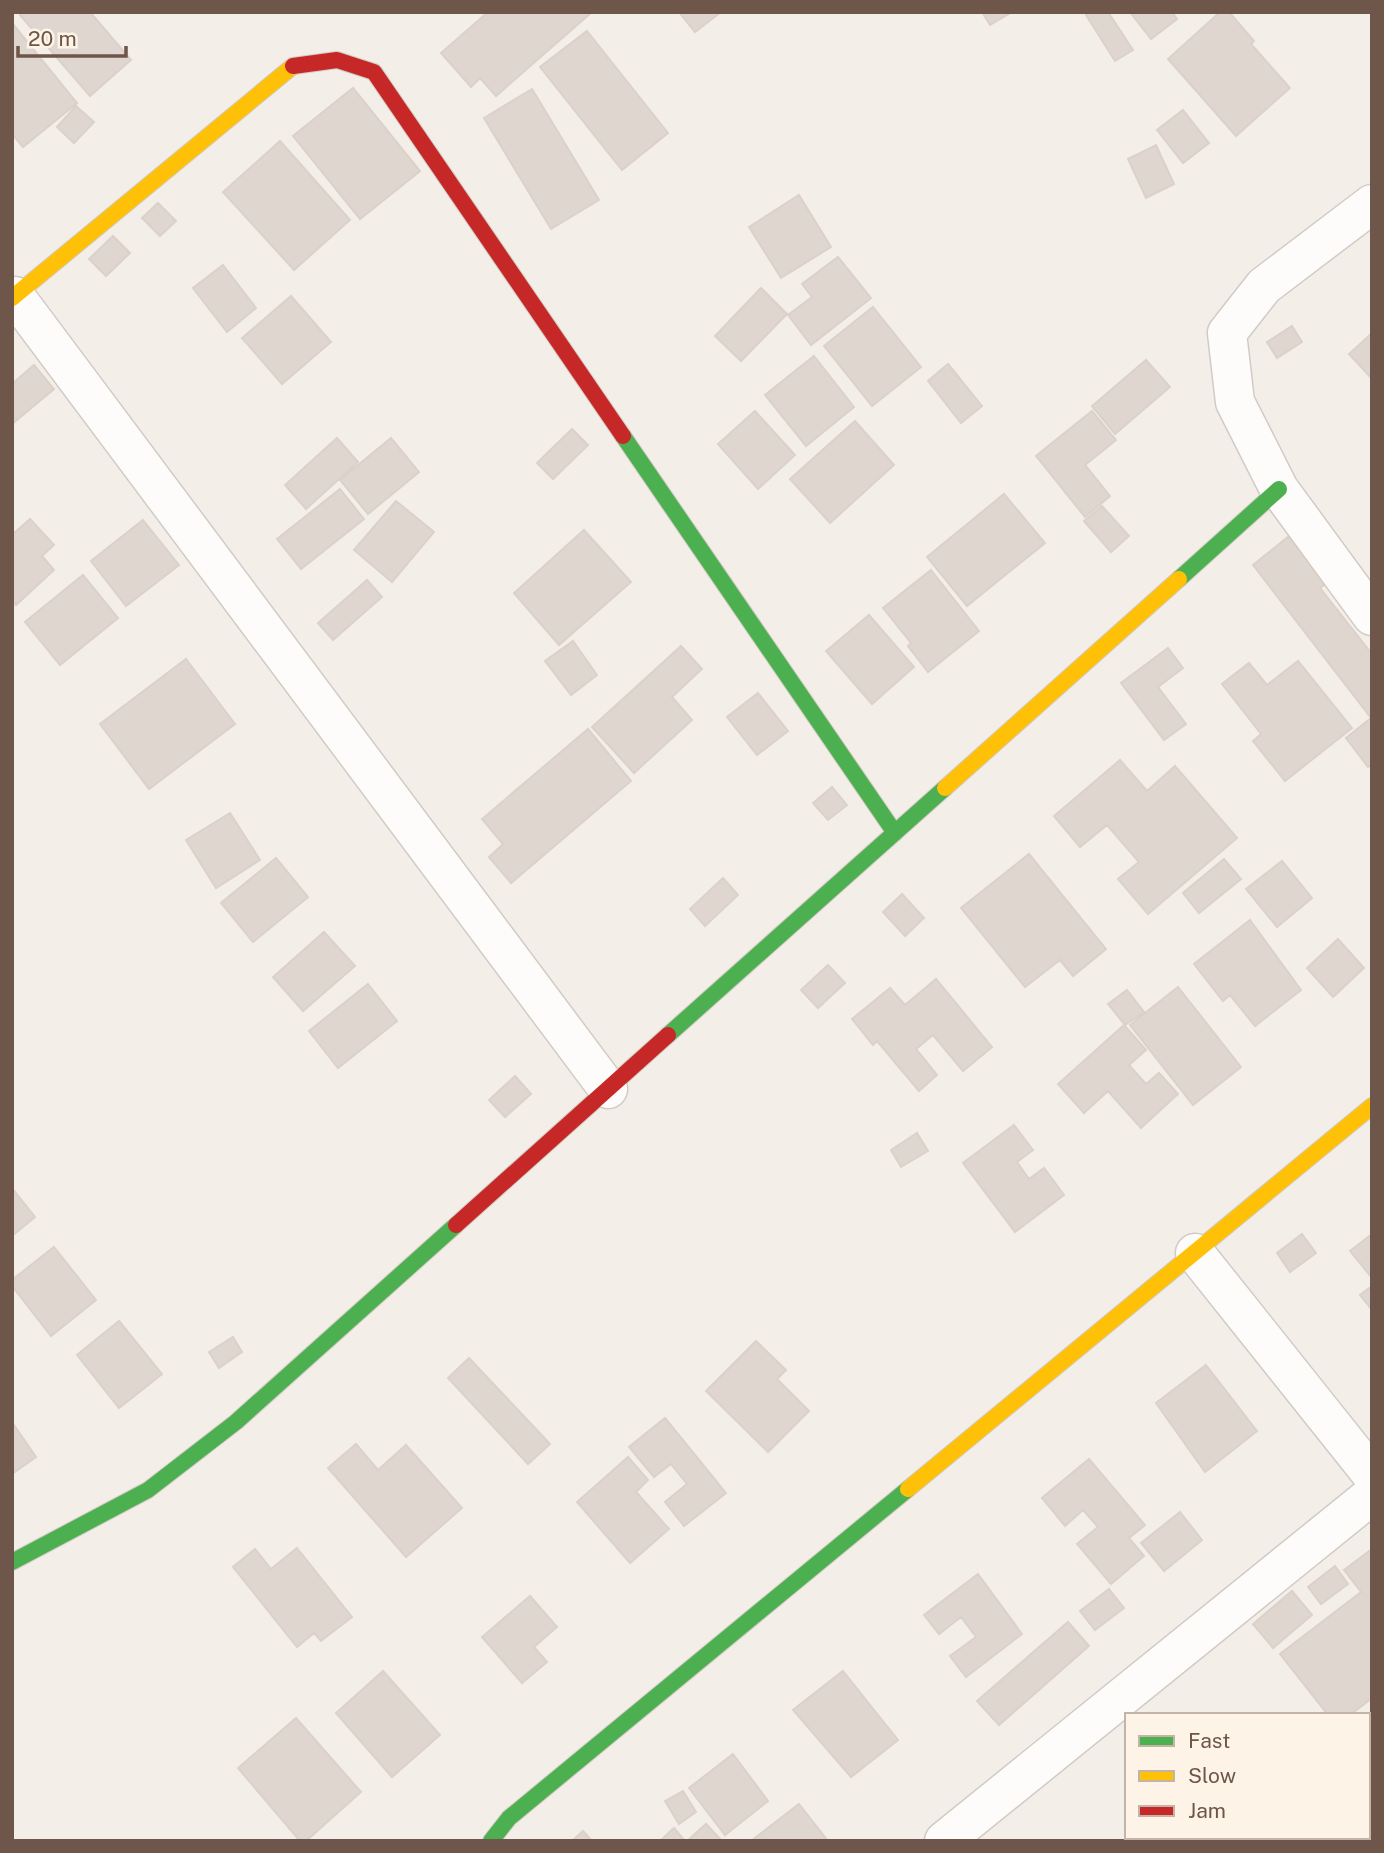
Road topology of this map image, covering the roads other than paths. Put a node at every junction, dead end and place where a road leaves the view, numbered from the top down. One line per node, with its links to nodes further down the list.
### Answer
1 (1372, 204): 3 (street)
2 (14, 297): 5 (street); 6 (street)
3 (1279, 489): 4 (street); 5 (street)
4 (1372, 616)
5 (895, 833): 6 (street)
6 (608, 1089): 11 (street)
7 (1372, 1106): 8 (street)
8 (1195, 1253): 9 (street); 12 (street)
9 (1372, 1475)
10 (1372, 1495): 13 (street)
11 (12, 1562)
12 (491, 1841)
13 (944, 1841)

